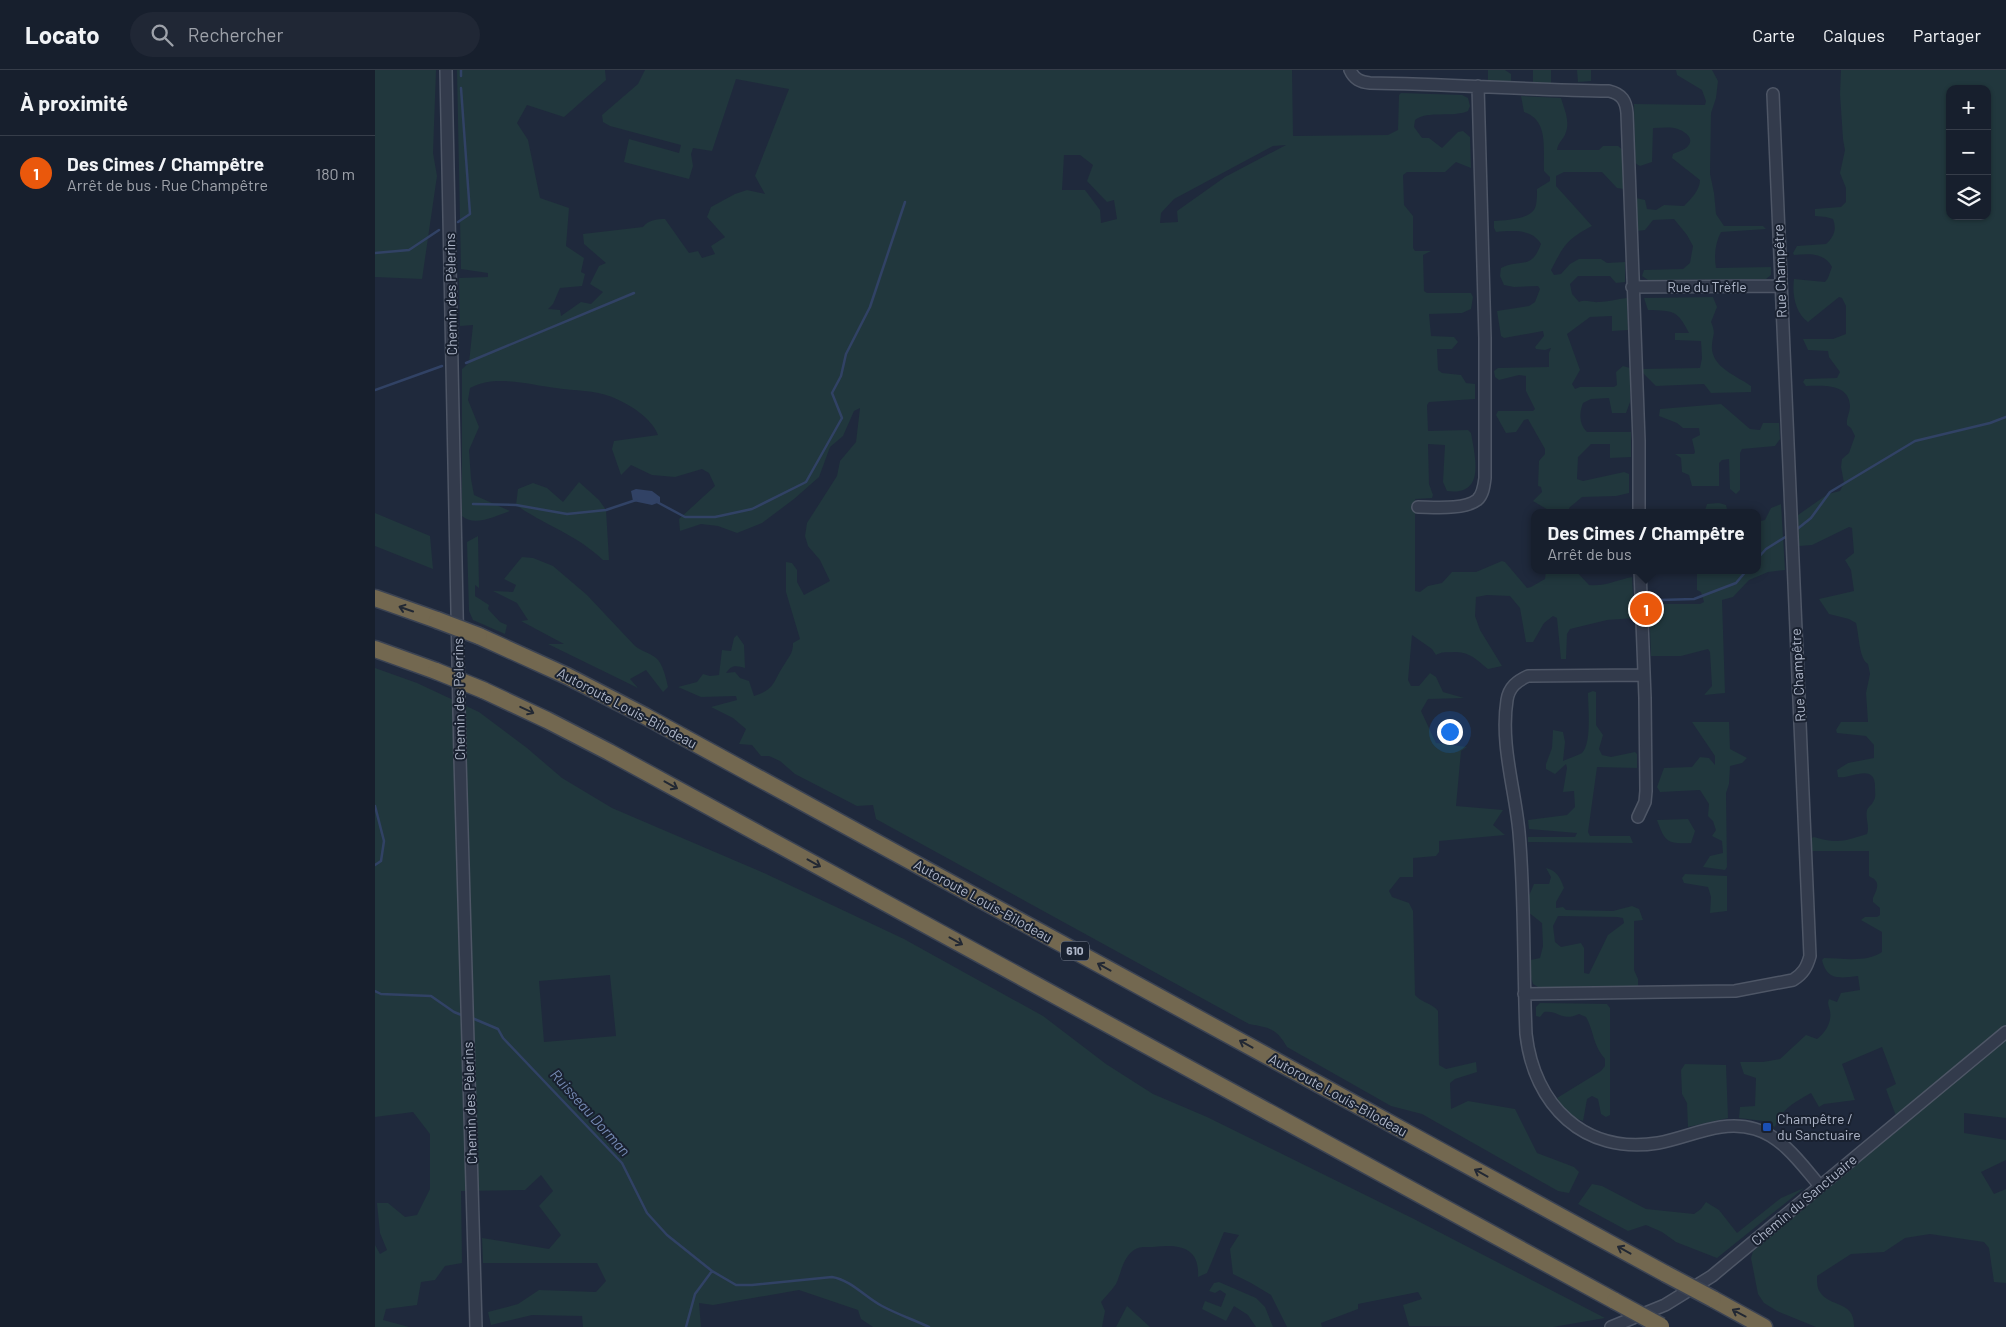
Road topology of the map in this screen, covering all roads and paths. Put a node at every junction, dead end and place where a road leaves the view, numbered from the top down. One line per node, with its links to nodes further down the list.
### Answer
1 (446, 70): 18 (street, Chemin des Pèlerins)
2 (1351, 73): 3 (street)
3 (1478, 86): 6 (street); 7 (street)
4 (1773, 94): 5 (street, Rue Champêtre)
5 (1781, 286): 6 (street, Rue du Trèfle); 14 (street, Rue Champêtre)
6 (1632, 287): 8 (street)
7 (1418, 507)
8 (1639, 509)
9 (1640, 574): 12 (street)
10 (375, 598): 20 (highway, Autoroute Louis-Bilodeau / 610, one-way to 10, bridge)
11 (375, 649): 17 (highway, one-way to 17, bridge)
12 (1644, 675): 13 (street); 14 (street)
13 (1638, 817)
14 (1524, 994): 16 (street)
15 (2006, 1032): 16 (street, Chemin du Sanctuaire)
16 (1820, 1186): 19 (street, Chemin du Sanctuaire)
17 (1663, 1326)
18 (476, 1327)
19 (1611, 1327)
20 (1764, 1327)

